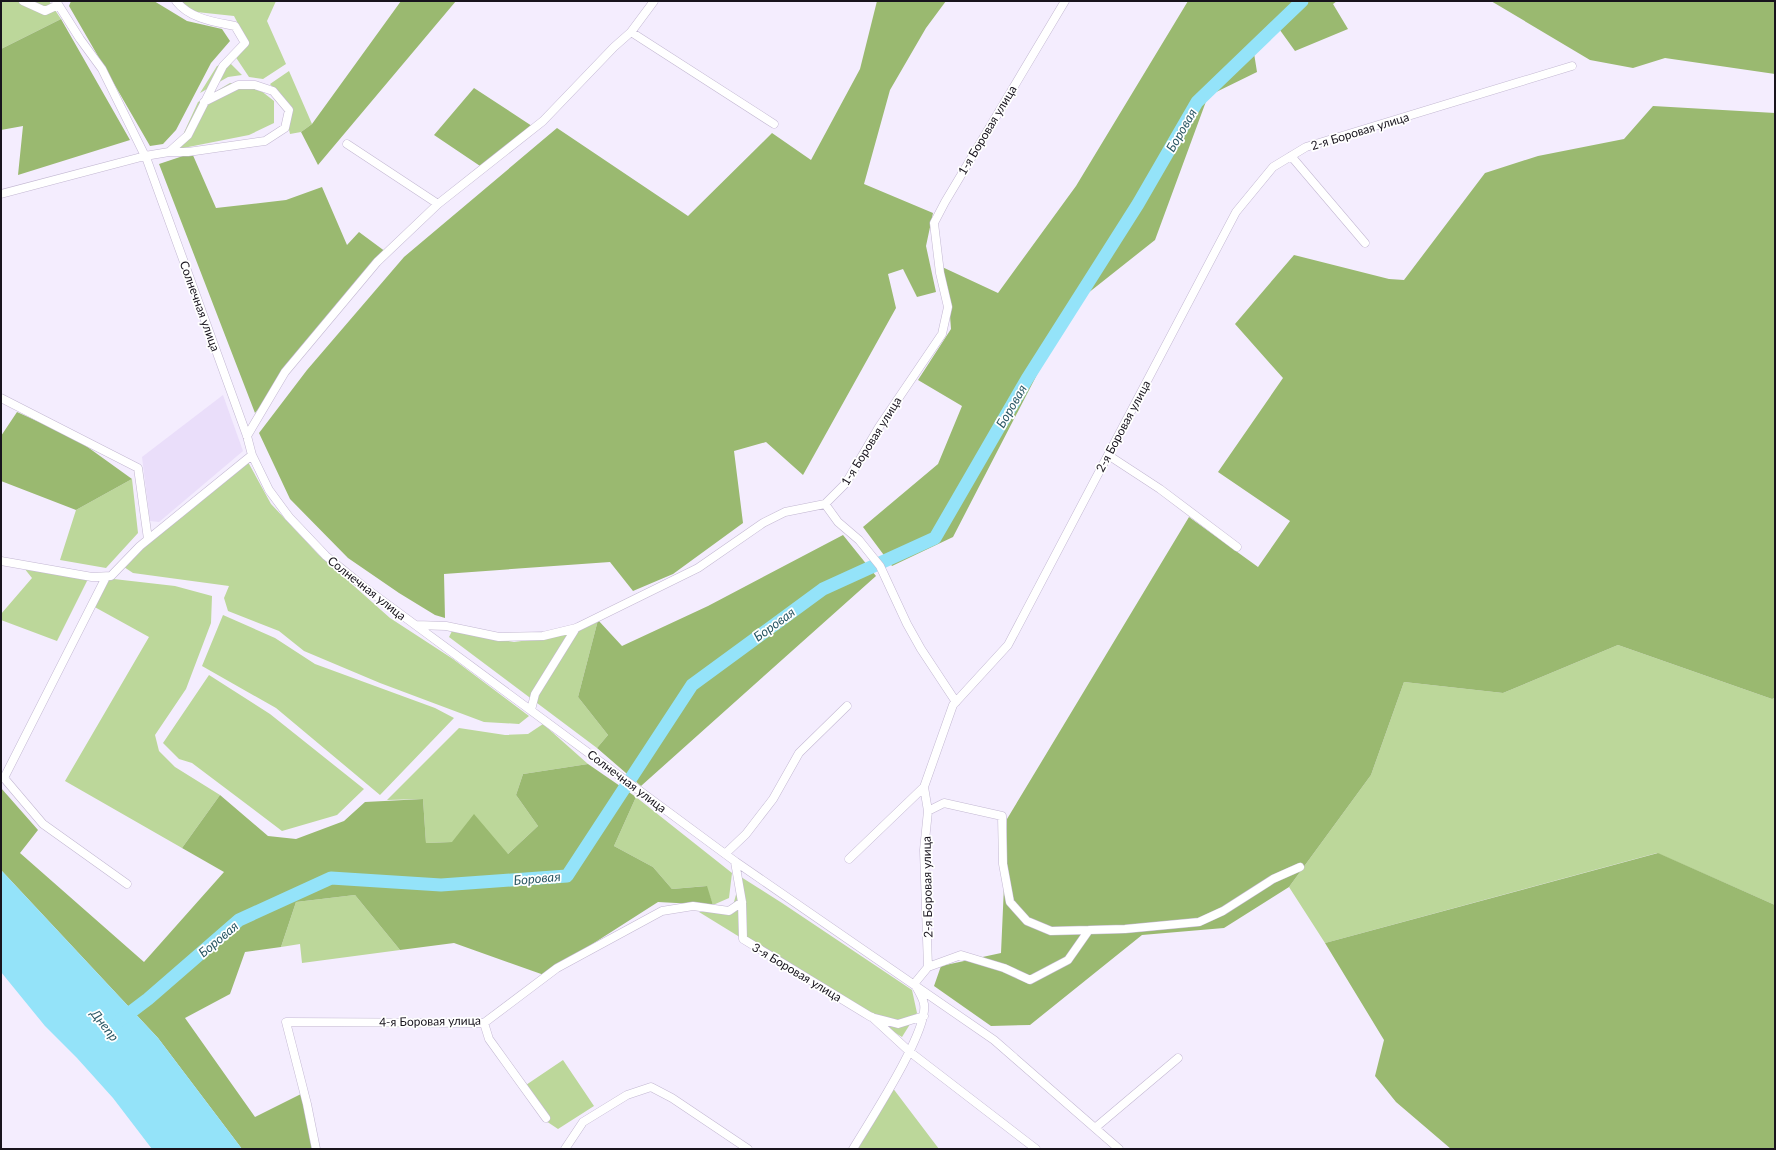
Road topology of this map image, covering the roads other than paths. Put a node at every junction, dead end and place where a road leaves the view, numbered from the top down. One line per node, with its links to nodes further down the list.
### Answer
1 (23, 1): 5 (street)
2 (176, 1): 8 (street)
3 (654, 1): 6 (street)
4 (1065, 1): 21 (street, 1-я Боровая улица)
5 (57, 3): 12 (street, Солнечная улица)
6 (631, 32): 9 (street); 15 (street)
7 (1572, 66): 13 (street, 2-я Боровая улица)
8 (204, 102): 11 (street); 11 (street)
9 (774, 124)
10 (347, 144): 15 (street)
11 (169, 152): 12 (street)
12 (145, 156): 14 (street); 18 (street, Солнечная улица)
13 (1291, 156): 16 (street); 20 (street, 2-я Боровая улица)
14 (1, 194)
15 (438, 204): 18 (street)
16 (1365, 243)
17 (1, 398): 22 (street)
18 (247, 436): 19 (street, Солнечная улица)
19 (252, 455): 22 (street); 26 (street, Солнечная улица)
20 (1108, 455): 23 (street); 28 (street, 2-я Боровая улица)
21 (826, 504): 27 (street); 28 (street)
22 (148, 539): 25 (street)
23 (1237, 547)
24 (1, 561): 25 (street)
25 (106, 577): 37 (street)
26 (415, 625): 27 (street); 30 (street, Солнечная улица)
27 (576, 628): 30 (street)
28 (956, 702): 31 (street, 2-я Боровая улица)
29 (846, 706): 33 (street)
30 (531, 710): 33 (street, Солнечная улица)
31 (924, 787): 32 (street, 2-я Боровая улица); 34 (street)
32 (928, 811): 39 (street); 40 (street, 2-я Боровая улица)
33 (725, 854): 35 (street, Солнечная улица)
34 (849, 859)
35 (736, 862): 38 (street, 3-я Боровая улица); 41 (street, Солнечная улица)
36 (1300, 867): 39 (street)
37 (127, 884)
38 (742, 902): 43 (street, 3-я Боровая улица); 44 (street, 4-я Боровая улица)
39 (1089, 930): 40 (street)
40 (928, 967): 41 (street)
41 (914, 984): 42 (street); 48 (street, Солнечная улица)
42 (924, 1016): 43 (street, 3-я Боровая улица); 45 (street)
43 (872, 1017): 45 (street)
44 (484, 1022): 47 (street); 49 (street, 4-я Боровая улица)
45 (910, 1052): 52 (street); 53 (street)
46 (1178, 1058): 48 (street)
47 (546, 1118)
48 (1095, 1128): 54 (street, Солнечная улица)
49 (316, 1149)
50 (565, 1149): 51 (street)
51 (748, 1149)
52 (854, 1149)
53 (1036, 1149)
54 (1118, 1149)

